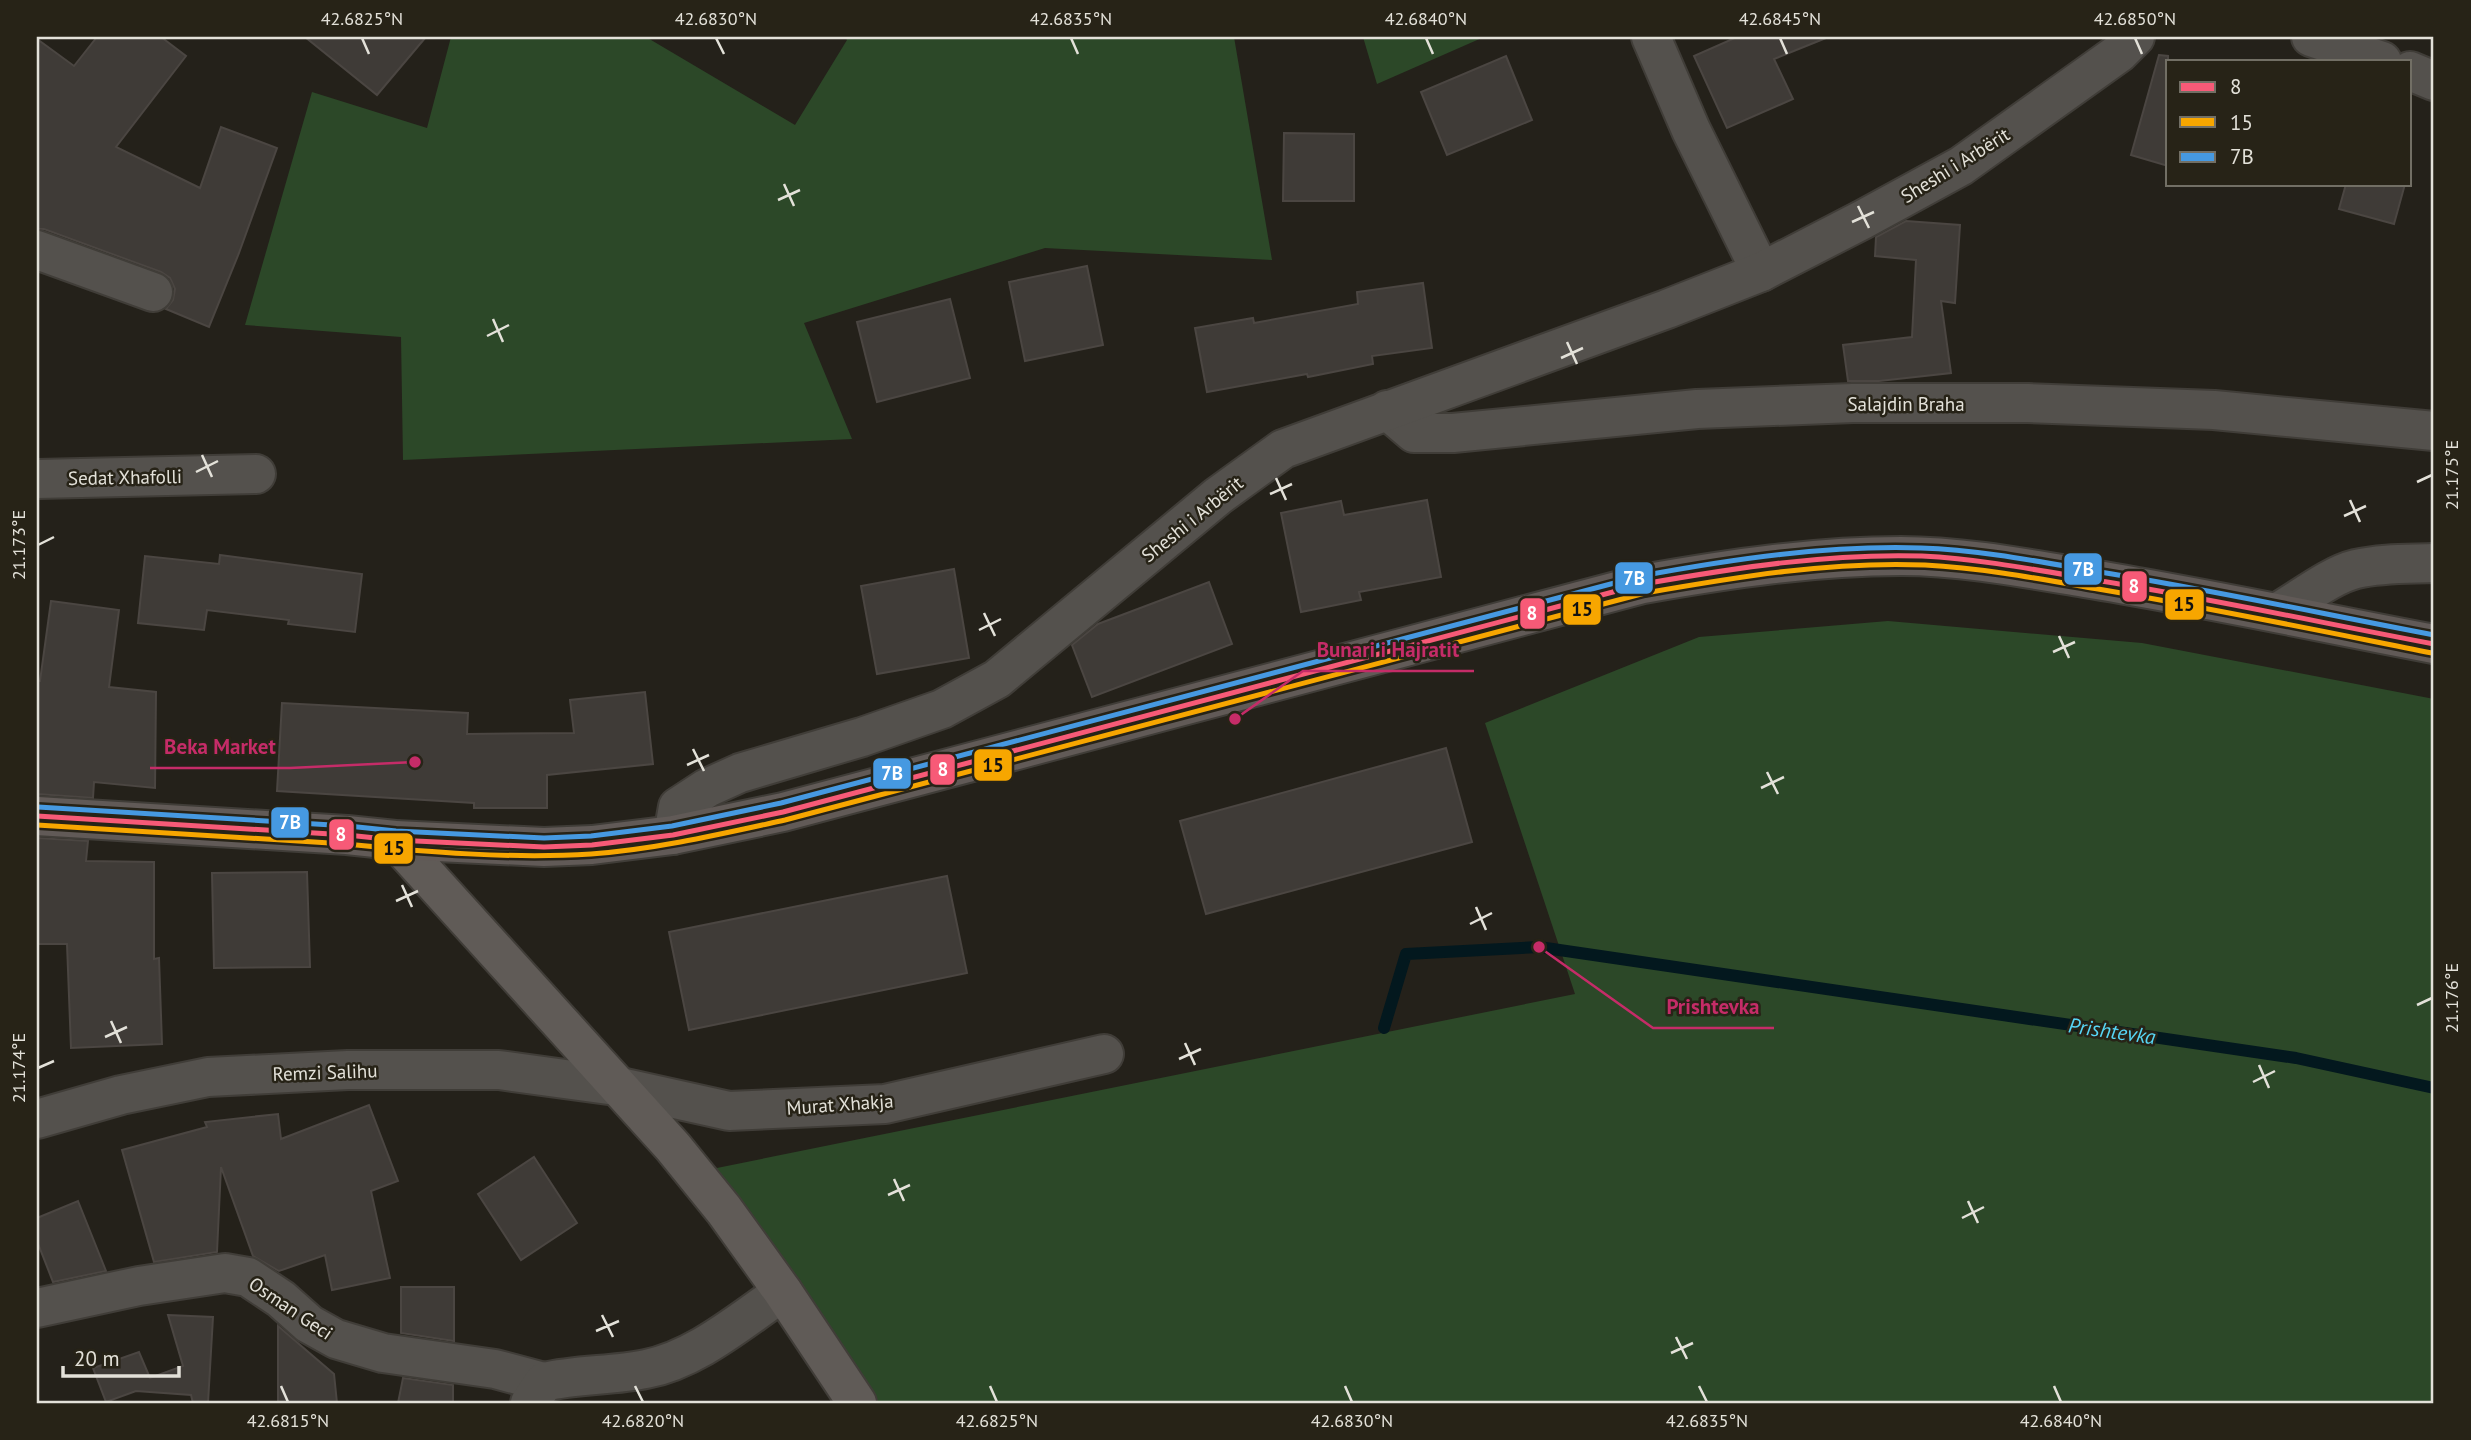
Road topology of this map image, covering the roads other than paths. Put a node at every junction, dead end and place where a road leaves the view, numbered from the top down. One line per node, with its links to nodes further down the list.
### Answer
1 (1651, 37): 8 (street)
2 (2135, 37): 8 (street, Sheshi i Arbërit)
3 (2311, 37): 4 (street)
4 (2379, 60)
5 (2412, 72): 6 (street)
6 (2434, 81)
7 (37, 250): 9 (street)
8 (1760, 272): 10 (street, Sheshi i Arbërit)
9 (153, 292)
10 (1387, 410): 11 (street, Salajdin Braha); 18 (street, Sheshi i Arbërit)
11 (2434, 431)
12 (256, 474): 13 (street, Sedat Xhafolli)
13 (37, 478)
14 (2434, 564): 15 (street)
15 (2278, 612): 16 (main road); 18 (main road)
16 (2434, 644)
17 (37, 816): 19 (main road)
18 (673, 835): 19 (main road)
19 (395, 840): 21 (street)
20 (1104, 1054): 21 (street, Murat Xhakja)
21 (616, 1086): 22 (street, Remzi Salihu); 23 (street)
22 (37, 1119)
23 (783, 1292): 25 (street); 26 (street)
24 (37, 1308): 25 (street, Osman Geci)
25 (537, 1393)
26 (857, 1403)

